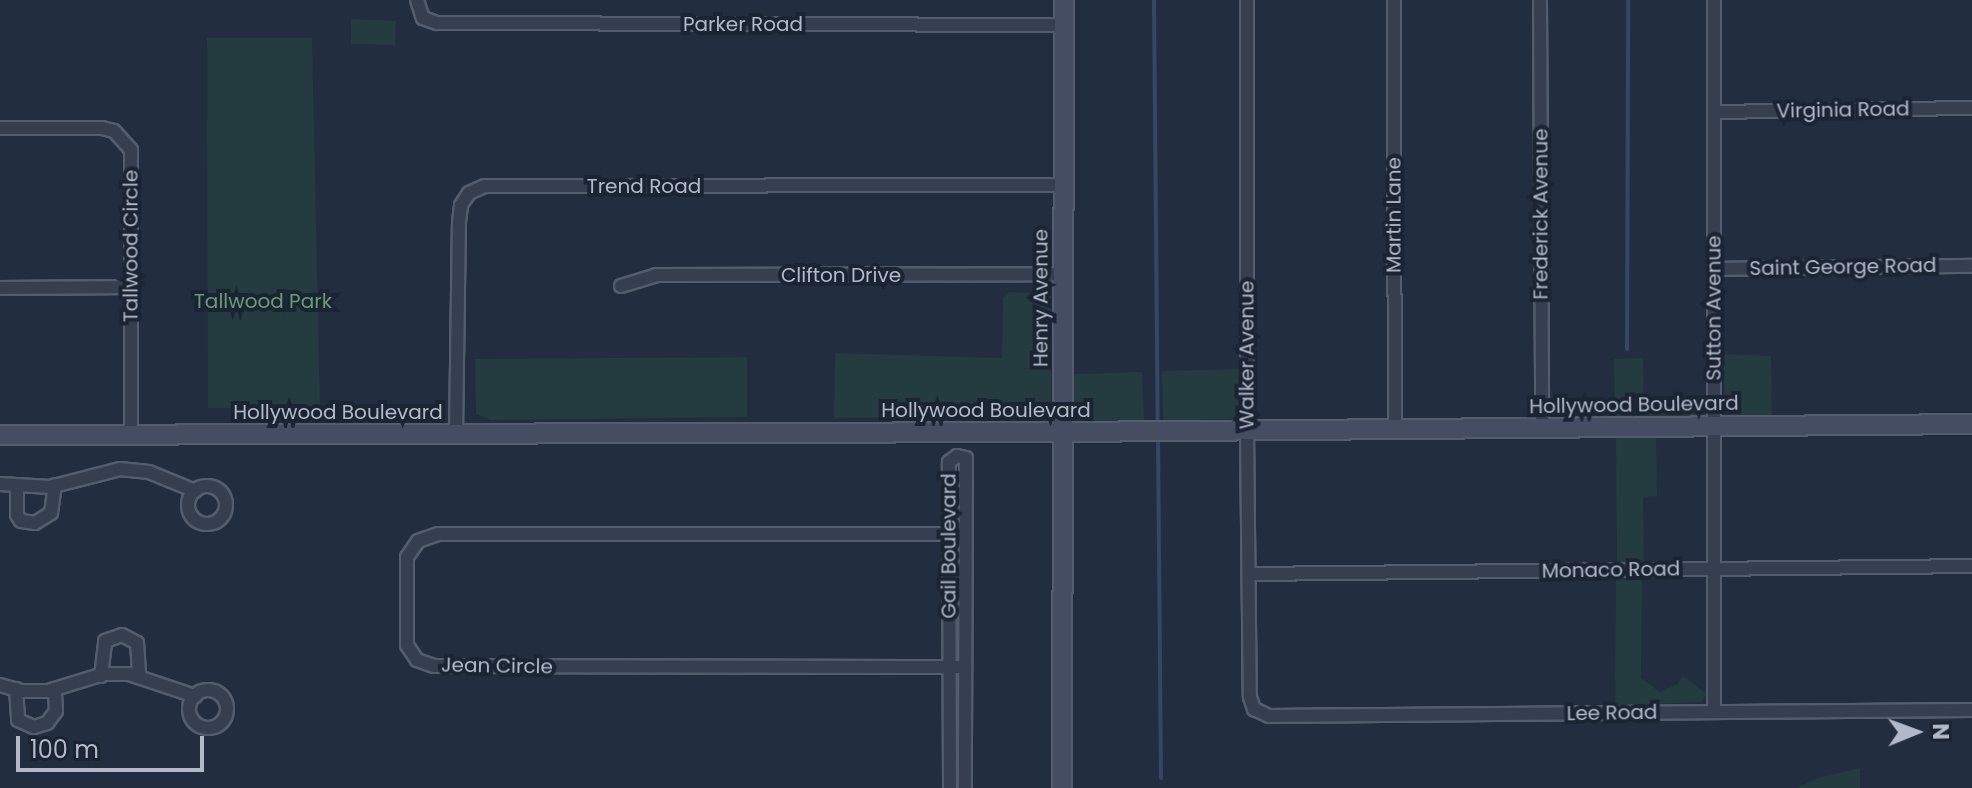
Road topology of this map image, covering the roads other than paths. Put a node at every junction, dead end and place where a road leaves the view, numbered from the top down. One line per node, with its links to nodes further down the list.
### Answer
1 (417, 0): 7 (street, Parker Road)
2 (1064, 0): 7 (street, Henry Avenue)
3 (1247, 0): 21 (street, Walker Avenue)
4 (1394, 0): 22 (street, Martin Lane)
5 (1540, 0): 20 (street, Frederick Avenue)
6 (1714, 0): 9 (street, Sutton Avenue)
7 (1064, 25): 11 (street, Henry Avenue)
8 (1972, 108): 9 (street, Virginia Road)
9 (1714, 112): 13 (street, Sutton Avenue)
10 (0, 128): 16 (street, Tallwood Circle)
11 (1064, 185): 14 (street, Henry Avenue); 24 (street, Trend Road)
12 (1972, 266): 13 (street, Saint George Road)
13 (1714, 269): 19 (street, Sutton Avenue)
14 (1063, 274): 15 (street, Clifton Drive); 23 (street, Henry Avenue)
15 (621, 286)
16 (132, 287): 17 (street); 26 (street, Tallwood Circle)
17 (0, 288)
18 (1972, 424): 19 (street, Hollywood Boulevard)
19 (1714, 426): 20 (street, Hollywood Boulevard); 34 (street, Sutton Avenue)
20 (1542, 428): 22 (street, Hollywood Boulevard)
21 (1247, 430): 22 (street, Hollywood Boulevard); 23 (street, Hollywood Boulevard); 35 (street, Walker Avenue)
22 (1395, 430)
23 (1063, 432): 24 (street, Hollywood Boulevard); 49 (street, Henry Avenue)
24 (456, 434): 26 (street, Hollywood Boulevard)
25 (0, 435): 26 (street, Hollywood Boulevard)
26 (131, 435)
27 (0, 484): 29 (street)
28 (55, 485): 29 (street); 29 (street); 30 (street)
29 (17, 487)
30 (195, 491)
31 (949, 534): 32 (street, Jean Circle); 32 (street, Gail Boulevard); 36 (street, Gail Boulevard); 36 (street, Jean Circle)
32 (965, 534): 37 (street, Gail Boulevard)
33 (1972, 566): 34 (street, Monaco Road)
34 (1713, 569): 35 (street, Monaco Road); 46 (street, Sutton Avenue)
35 (1250, 574): 44 (street, Walker Avenue)
36 (949, 667): 37 (street, Jean Circle); 47 (street, Gail Boulevard)
37 (963, 667): 48 (street, Gail Boulevard)
38 (139, 675): 39 (street); 39 (street); 43 (street)
39 (101, 676): 42 (street)
40 (0, 685): 41 (street)
41 (16, 689): 42 (street); 42 (street)
42 (55, 689)
43 (195, 696)
44 (1254, 709): 46 (street, Lee Road)
45 (1972, 710): 46 (street, Lee Road)
46 (1714, 712)
47 (950, 788)
48 (965, 788)
49 (1062, 788)

